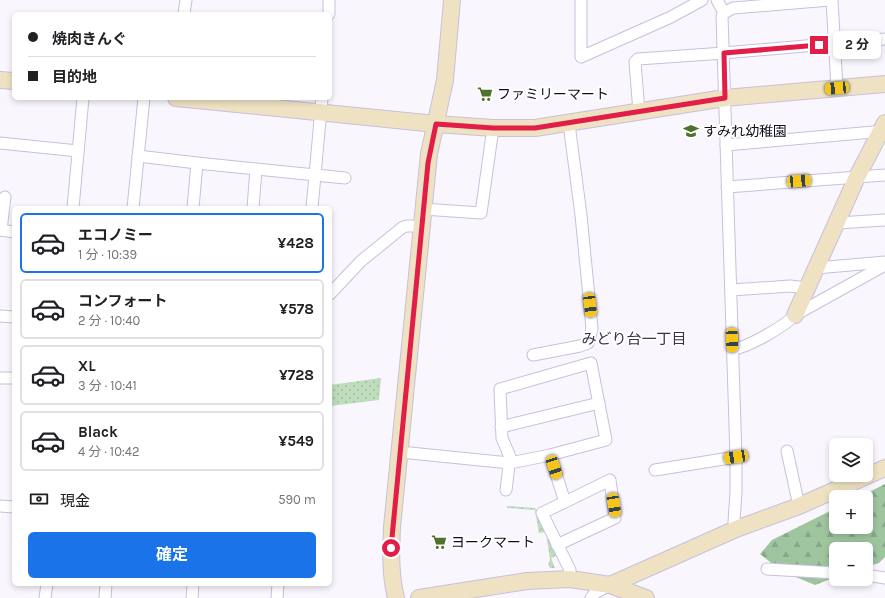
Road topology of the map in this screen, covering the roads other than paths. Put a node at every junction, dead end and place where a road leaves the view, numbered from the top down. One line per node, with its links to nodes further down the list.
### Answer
1 (186, 0): 8 (street)
2 (329, 0): 9 (street)
3 (452, 0): 25 (street)
4 (702, 0): 7 (street)
5 (718, 0): 10 (street)
6 (831, 0): 10 (street); 12 (street)
7 (583, 1)
8 (184, 12)
9 (329, 12)
10 (724, 13): 13 (street)
11 (885, 39): 12 (street)
12 (834, 43): 13 (street); 17 (street)
13 (724, 53): 18 (street); 24 (street)
14 (0, 80): 15 (street)
15 (12, 81)
16 (885, 84): 17 (street)
17 (837, 88): 18 (street)
18 (725, 98): 24 (street); 30 (street)
19 (83, 100): 31 (street)
20 (144, 100): 32 (street)
21 (222, 100): 22 (street)
22 (263, 102): 23 (street)
23 (322, 105): 25 (street); 35 (street)
24 (639, 112): 26 (street)
25 (436, 124): 27 (street); 46 (street)
26 (569, 124): 27 (street); 62 (street)
27 (493, 128): 46 (street)
28 (884, 128): 30 (street); 37 (street)
29 (0, 143): 31 (street)
30 (726, 145): 39 (street)
31 (78, 151): 41 (street)
32 (138, 156): 33 (street); 42 (street)
33 (197, 163): 34 (street); 43 (street)
34 (256, 169): 35 (street); 44 (street)
35 (315, 175): 38 (street); 45 (street)
36 (885, 175): 37 (street)
37 (857, 177): 39 (street); 48 (street)
38 (345, 178)
39 (727, 187): 56 (street)
40 (5, 197): 50 (street)
41 (73, 206)
42 (133, 206)
43 (193, 206)
44 (252, 206)
45 (312, 206)
46 (423, 209): 49 (street)
47 (885, 220): 48 (street)
48 (837, 223): 54 (street)
49 (422, 226): 57 (street); 66 (street)
50 (0, 230): 51 (street)
51 (12, 232)
52 (885, 262): 54 (street)
53 (885, 265): 58 (street)
54 (816, 268): 55 (street)
55 (807, 288): 56 (street); 58 (street)
56 (730, 290): 61 (street)
57 (332, 292)
58 (795, 315): 61 (street)
59 (0, 316): 60 (street)
60 (12, 316)
61 (733, 348): 68 (street)
62 (533, 355)
63 (599, 403): 64 (street); 64 (street); 67 (street)
64 (502, 427): 69 (street)
65 (787, 451): 75 (street)
66 (400, 453): 69 (street); 95 (street)
67 (550, 455): 69 (street); 73 (street)
68 (736, 457): 71 (street); 77 (street)
69 (510, 463): 72 (street)
70 (885, 468): 75 (street)
71 (656, 470)
72 (506, 490)
73 (565, 502): 78 (street); 78 (street)
74 (0, 506): 76 (street)
75 (798, 506): 77 (street)
76 (12, 507)
77 (736, 529): 84 (street)
78 (557, 545): 83 (street)
79 (767, 569): 80 (street)
80 (829, 573)
81 (873, 576): 82 (street)
82 (885, 578)
83 (570, 580): 84 (street); 89 (street)
84 (610, 585): 96 (street); 97 (street)
85 (47, 586): 91 (street)
86 (106, 586): 92 (street)
87 (193, 586): 93 (street)
88 (278, 586): 94 (street)
89 (479, 593): 90 (street)
90 (429, 597)
91 (46, 598)
92 (105, 598)
93 (192, 598)
94 (277, 598)
95 (396, 598)
96 (591, 598)
97 (646, 598)

